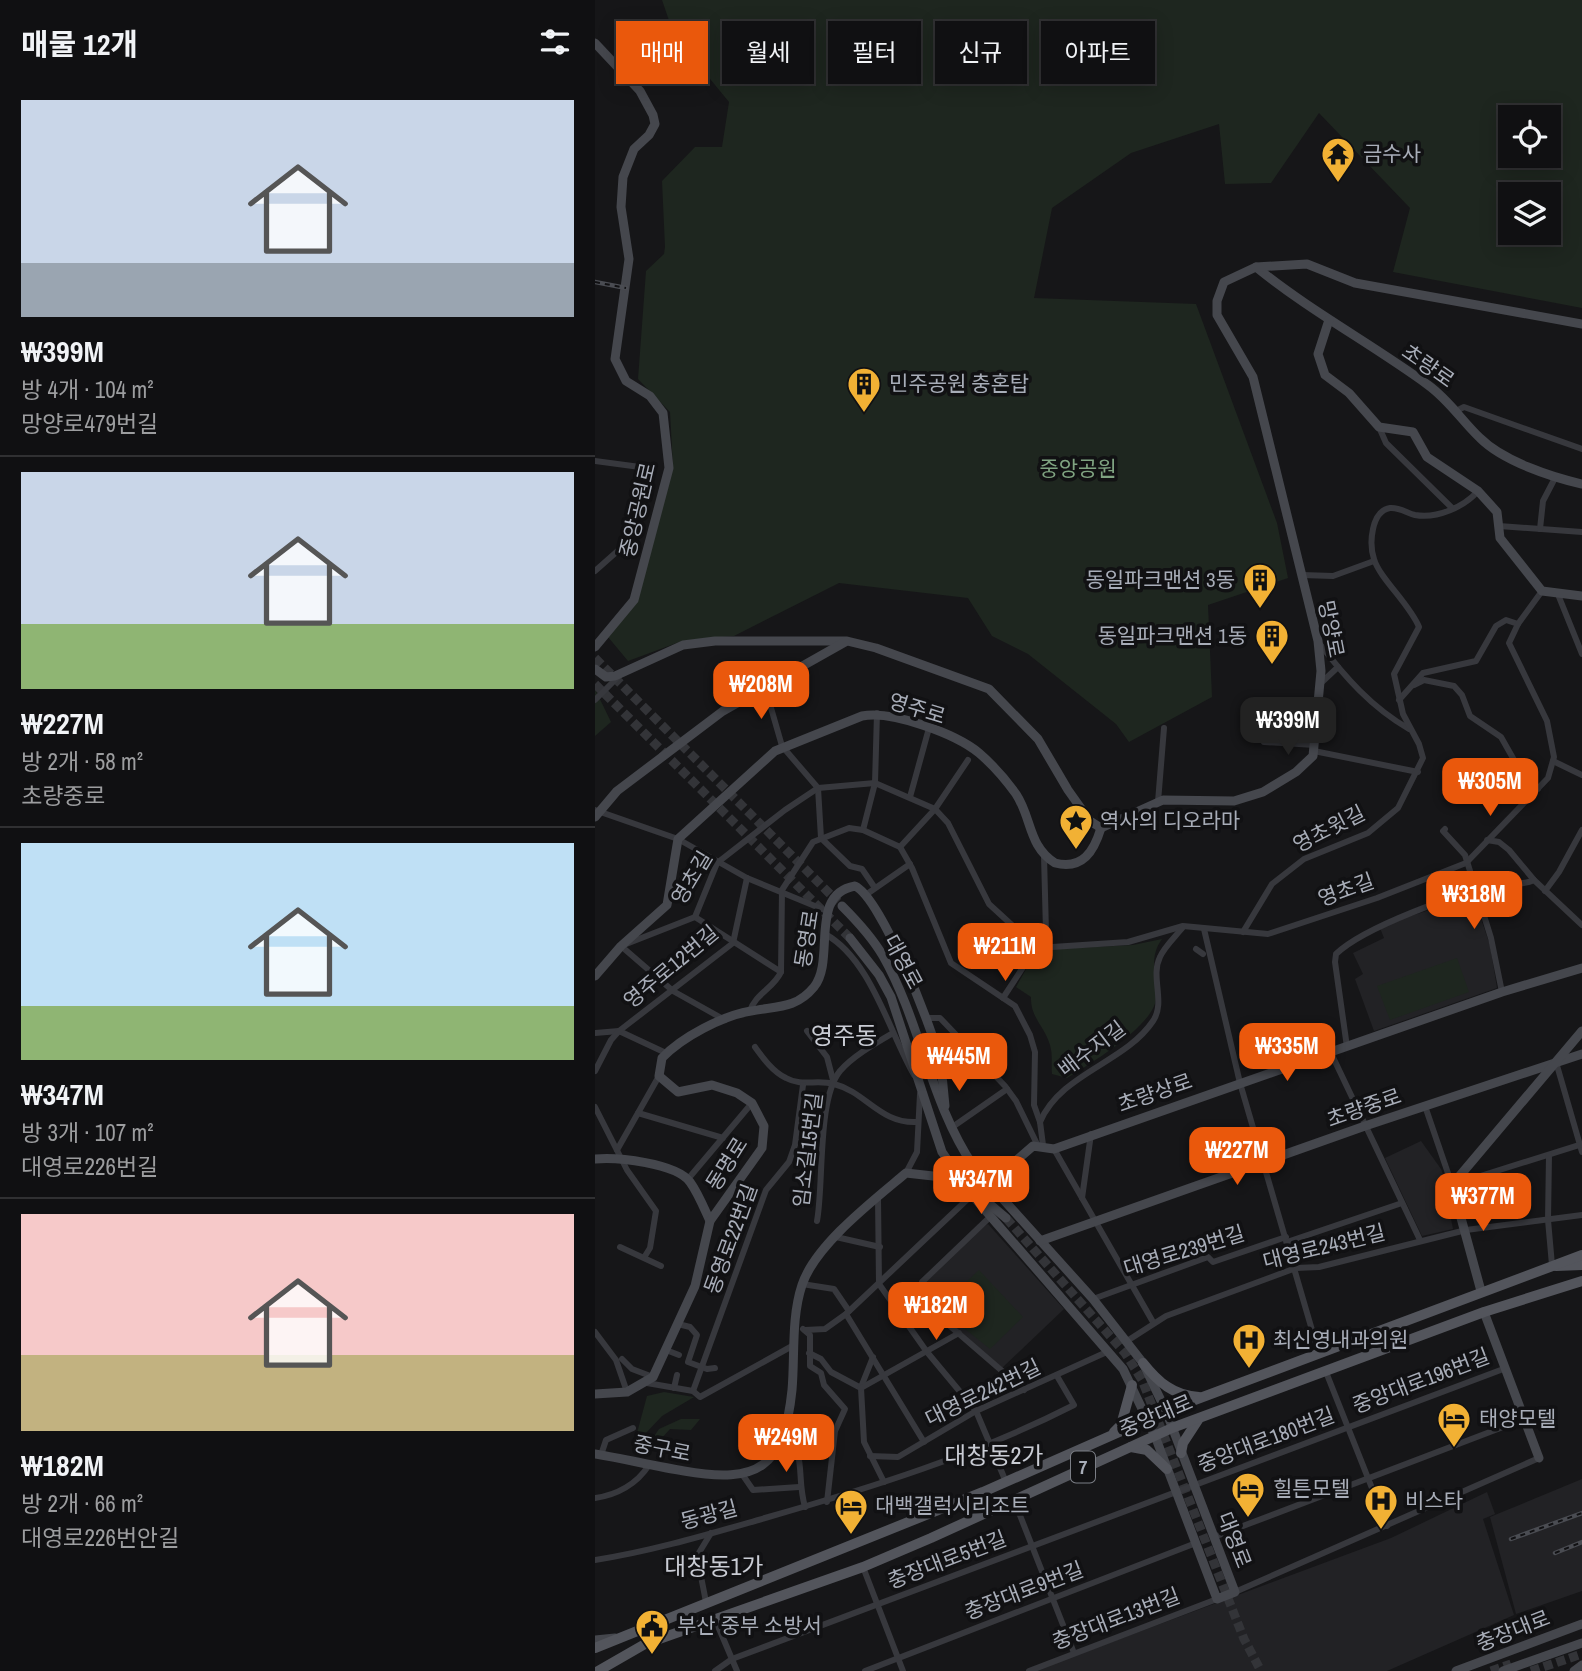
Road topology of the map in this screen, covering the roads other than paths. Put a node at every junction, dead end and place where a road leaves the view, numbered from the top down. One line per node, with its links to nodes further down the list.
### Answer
1 (595, 43): 25 (street, 중앙공원로)
2 (1256, 267): 3 (street, 초량로); 4 (street, 망양로); 18 (street, 망양로)
3 (1329, 320): 5 (street, 초량로); 6 (street)
4 (1582, 324)
5 (1456, 411): 7 (street); 9 (street, 초량로)
6 (1379, 427): 11 (street); 12 (street)
7 (1582, 449)
8 (595, 461): 17 (street)
9 (1555, 478): 10 (street, 초량로); 14 (street)
10 (1582, 484)
11 (1478, 491): 12 (street); 13 (street)
12 (1452, 508): 16 (street)
13 (1499, 526): 14 (street); 19 (street)
14 (1541, 529): 15 (street)
15 (1582, 532)
16 (1374, 561): 18 (street); 34 (street, 영초윗길)
17 (595, 571)
18 (1301, 575): 23 (street, 망양로)
19 (1542, 591): 20 (street); 22 (street)
20 (1557, 592): 21 (street); 26 (street)
21 (1582, 596)
22 (1518, 624): 31 (street); 43 (street)
23 (1318, 641): 27 (street); 30 (street, 망양로)
24 (847, 642): 29 (street); 32 (street); 53 (street)
25 (595, 647)
26 (1582, 654)
27 (1338, 667): 30 (street); 38 (street)
28 (595, 669): 29 (street)
29 (621, 674): 33 (street)
30 (1320, 685): 41 (street, 망양로)
31 (1414, 685): 34 (street); 48 (street)
32 (765, 687): 40 (street); 52 (street)
33 (595, 700)
34 (1399, 700): 38 (street, 영초윗길)
35 (877, 713): 36 (street, 영주로); 40 (street, 영주로); 46 (street)
36 (929, 728): 49 (street); 61 (street, 영주로)
37 (1164, 728): 50 (street)
38 (1410, 730): 44 (street, 영초윗길)
39 (1263, 742): 41 (street)
40 (782, 746): 47 (street); 58 (street, 영주로)
41 (1314, 748): 44 (street); 50 (street)
42 (968, 760): 51 (street)
43 (1553, 761): 45 (street); 48 (street, 영초길)
44 (1417, 772): 78 (street, 영초윗길)
45 (1582, 775)
46 (875, 783): 47 (street); 49 (street); 55 (street)
47 (818, 788): 57 (street); 62 (street, 영초길)
48 (1538, 789): 59 (street, 영초길)
49 (910, 797): 51 (street)
50 (1158, 802): 53 (street)
51 (935, 809): 60 (street); 83 (street)
52 (596, 812): 58 (street)
53 (1101, 828): 61 (street)
54 (1445, 829): 63 (street)
55 (863, 830): 57 (street); 60 (street)
56 (1582, 830): 69 (street)
57 (821, 838): 67 (street); 68 (street)
58 (678, 839): 62 (street); 82 (street)
59 (1487, 840): 63 (street, 영초길); 66 (street)
60 (900, 847): 64 (street)
61 (1044, 856): 83 (street)
62 (717, 863): 65 (street); 74 (street, 영초길)
63 (1466, 863): 70 (street); 78 (street, 영초길)
64 (911, 864): 67 (street); 91 (street)
65 (747, 878): 68 (street); 81 (street, 영주로12번길)
66 (1534, 880): 69 (street); 70 (street)
67 (875, 888): 71 (street)
68 (782, 890): 73 (street); 87 (street)
69 (1545, 891): 75 (street)
70 (1475, 892): 90 (street); 101 (street)
71 (867, 894): 73 (street, 동영로); 93 (street)
72 (842, 906): 109 (street, 대영로)
73 (827, 911): 79 (street, 동영로)
74 (695, 917): 81 (street); 82 (street, 영초길)
75 (1582, 925)
76 (1183, 926): 77 (street, 영초길); 83 (street, 영초길); 121 (street, 배수지길)
77 (1204, 929): 78 (street, 영초길); 110 (street)
78 (1243, 932)
79 (825, 934): 92 (street, 동영로); 98 (street)
80 (850, 938): 113 (street, 대영로)
81 (733, 943): 87 (street); 89 (street, 영주로12번길)
82 (621, 946): 88 (street); 89 (street)
83 (1037, 948): 91 (street)
84 (1196, 949): 85 (street)
85 (1203, 954)
86 (1582, 968): 90 (street, 초량상로)
87 (781, 972): 92 (street)
88 (595, 976)
89 (673, 990): 94 (street); 95 (street, 영주로12번길)
90 (1502, 992): 101 (street, 초량상로)
91 (1003, 998): 121 (street)
92 (750, 1011): 94 (street, 동영로)
93 (926, 1018): 107 (street); 114 (street)
94 (725, 1020): 102 (street, 동영로)
95 (619, 1031): 99 (street); 102 (street); 106 (street, 영주로12번길)
96 (807, 1031): 111 (street)
97 (1582, 1031): 105 (street)
98 (893, 1032): 111 (street); 113 (street)
99 (595, 1033)
100 (755, 1046): 112 (street)
101 (1347, 1047): 103 (street, 초량상로)
102 (667, 1053): 108 (street)
103 (1331, 1053): 110 (street, 초량상로); 122 (street)
104 (1582, 1054): 105 (street, 초량중로)
105 (1556, 1062): 116 (street, 초량중로); 127 (street); 139 (street)
106 (595, 1071)
107 (941, 1073): 109 (street); 119 (street)
108 (659, 1076): 115 (street); 118 (street)
109 (932, 1080): 119 (street, 대영로)
110 (1240, 1083): 124 (street, 초량상로); 133 (street)
111 (834, 1084): 112 (street); 120 (street); 148 (street, 임소길15번길)
112 (803, 1085): 188 (street, 동영로22번길)
113 (921, 1086): 120 (street); 137 (street, 대영로)
114 (1007, 1088): 123 (street); 126 (street)
115 (752, 1103): 125 (street); 147 (street, 동명로)
116 (1425, 1106): 122 (street, 초량중로); 139 (street)
117 (595, 1107): 129 (street)
118 (638, 1113): 125 (street); 129 (street)
119 (946, 1117): 123 (street, 대영로)
120 (917, 1122): 135 (street)
121 (1040, 1122): 126 (street)
122 (1365, 1126): 133 (street, 초량중로); 143 (street)
123 (950, 1128): 134 (street, 대영로)
124 (1091, 1134): 128 (street, 초량상로); 142 (street)
125 (723, 1138): 136 (street)
126 (1041, 1146): 128 (street); 138 (street)
127 (1581, 1147): 130 (street)
128 (1054, 1149): 142 (street)
129 (617, 1150): 132 (street)
130 (1549, 1155): 139 (street); 146 (street)
131 (595, 1159): 132 (street)
132 (622, 1159): 136 (street); 158 (street)
133 (1262, 1162): 149 (street, 초량중로); 152 (street)
134 (974, 1167): 137 (street); 138 (street, 대영로)
135 (906, 1173): 137 (street); 141 (street)
136 (688, 1179): 147 (street)
137 (960, 1179): 140 (street, 대영로)
138 (989, 1184): 154 (street, 대영로)
139 (1452, 1185): 150 (street)
140 (972, 1195): 145 (street, 대영로); 165 (street)
141 (878, 1198): 151 (street); 156 (street)
142 (1082, 1199): 149 (street)
143 (1402, 1203): 152 (street, 대영로239번길); 153 (street)
144 (1582, 1215): 146 (street, 대영로243번길)
145 (991, 1216): 176 (street); 180 (street, 대영로)
146 (1548, 1220): 150 (street, 대영로243번길); 159 (street)
147 (710, 1221): 172 (street)
148 (817, 1221)
149 (1094, 1222): 154 (street, 초량중로); 166 (street)
150 (1467, 1230): 153 (street, 대영로243번길); 167 (street)
151 (836, 1237): 156 (street); 164 (street)
152 (1286, 1240): 162 (street); 166 (street, 대영로239번길)
153 (1420, 1240): 162 (street, 대영로243번길)
154 (1040, 1241): 168 (street, 대영로)
155 (620, 1247): 158 (street)
156 (880, 1247): 165 (street)
157 (1582, 1255): 159 (main road, 중앙대로 / 7)
158 (645, 1256): 161 (street)
159 (1552, 1265): 160 (main road, 중앙대로 / 7); 167 (main road, 중앙대로 / 7)
160 (1582, 1265)
161 (661, 1266)
162 (1296, 1268): 171 (street, 대영로243번길); 183 (street)
163 (1582, 1281): 169 (main road, 중앙대로 / 7)
164 (802, 1284): 170 (street); 173 (street)
165 (879, 1284): 170 (street); 181 (street)
166 (1131, 1284): 168 (street, 대영로239번길); 171 (street)
167 (1481, 1291): 183 (main road, 중앙대로 / 7)
168 (1093, 1299): 177 (street, 대영로)
169 (1484, 1312): 190 (street, 중앙대로196번길); 191 (main road, 중앙대로 / 7)
170 (848, 1313): 174 (street); 185 (street)
171 (1153, 1322): 177 (street, 대영로243번길)
172 (678, 1324): 179 (street); 188 (street)
173 (794, 1327): 174 (street); 178 (street)
174 (805, 1330): 182 (street)
175 (595, 1332): 186 (street)
176 (959, 1333): 181 (street); 199 (street)
177 (1127, 1341): 187 (street, 대영로)
178 (794, 1345): 200 (street); 214 (street)
179 (666, 1350): 184 (street); 195 (street)
180 (1109, 1350): 194 (street, 대영로242번길); 196 (street, 대영로)
181 (927, 1352): 193 (street); 206 (street)
182 (810, 1353): 198 (street); 205 (street)
183 (1319, 1354): 203 (main road, 중앙대로 / 7)
184 (679, 1355)
185 (873, 1357): 193 (street); 198 (street)
186 (619, 1360): 195 (street); 201 (street)
187 (1143, 1363): 203 (main road); 207 (street, 대영로)
188 (701, 1367): 189 (street); 200 (street, 동영로22번길)
189 (715, 1368)
190 (1506, 1368): 210 (street, 중앙대로196번길); 212 (street, 중앙대로196번길)
191 (1326, 1372): 208 (main road, 중앙대로 / 7); 212 (street, 중앙대로180번길)
192 (677, 1375): 197 (street)
193 (886, 1375): 198 (street); 217 (street)
194 (1057, 1376): 199 (street, 대영로242번길); 218 (street, 동광길)
195 (650, 1380): 197 (street); 201 (street)
196 (1132, 1385): 209 (street, 대영로); 215 (main road)
197 (674, 1388): 200 (street)
198 (860, 1388): 204 (street)
199 (1024, 1390): 206 (street, 대영로242번길)
200 (693, 1391)
201 (627, 1392): 202 (street)
202 (595, 1394)
203 (1203, 1397): 207 (main road, 중앙대로 / 7)
204 (862, 1401): 205 (street); 222 (street)
205 (845, 1409): 235 (street)
206 (976, 1411): 217 (street, 대영로242번길); 218 (street)
207 (1166, 1411): 209 (main road, 중앙대로 / 7); 213 (street, 대영로)
208 (1200, 1418): 213 (main road, 중앙대로 / 7); 220 (main road)
209 (1147, 1419): 215 (main road, 중앙대로 / 7); 216 (street, 대영로)
210 (1524, 1419): 223 (street, 중앙대로196번길); 227 (street)
211 (633, 1427): 221 (street)
212 (1349, 1427): 227 (street, 중앙대로180번길); 230 (street, 중앙대로180번길)
213 (1172, 1428): 216 (main road, 중앙대로 / 7); 220 (street, 대영로)
214 (786, 1431): 226 (street); 231 (street)
215 (1112, 1434): 229 (main road, 중앙대로 / 7)
216 (1155, 1436): 219 (main road, 중앙대로 / 7); 225 (street, 대영로)
217 (924, 1442): 222 (street, 대영로242번길)
218 (989, 1442): 228 (street, 동광길); 229 (street)
219 (1131, 1447): 225 (main road); 234 (main road, 중앙대로 / 7)
220 (1181, 1453): 230 (street, 대영로)
221 (598, 1455): 224 (street, 중구로)
222 (870, 1456): 228 (street)
223 (1539, 1458): 237 (street, 중앙대로196번길)
224 (649, 1465): 226 (street, 중구로); 233 (street)
225 (1167, 1469): 232 (street, 대영로)
226 (742, 1474): 231 (street)
227 (1370, 1479): 237 (street, 중앙대로180번길); 239 (street)
228 (884, 1482): 235 (street, 동광길)
229 (1006, 1482): 247 (main road, 중앙대로 / 7)
230 (1194, 1485): 232 (street, 충장대로5번길); 239 (street, 대영로)
231 (799, 1487): 236 (street)
232 (1176, 1491): 240 (street, 대영로); 241 (street, 충장대로5번길)
233 (595, 1499)
234 (1014, 1500): 241 (street); 243 (main road, 중앙대로 / 7)
235 (827, 1502): 236 (street, 동광길)
236 (805, 1507): 238 (street, 동광길)
237 (1387, 1526): 244 (street)
238 (711, 1533): 242 (street, 동광길); 247 (street)
239 (1214, 1537): 244 (street, 대영로)
240 (1196, 1544): 245 (street, 충장대로9번길); 246 (street, 대영로)
241 (1032, 1546): 245 (street); 248 (street, 충장대로5번길)
242 (595, 1560)
243 (863, 1567): 248 (street); 249 (main road, 중앙대로 / 7)
244 (1235, 1592): 246 (street, 대영로)
245 (1053, 1599): 255 (street); 256 (street, 충장대로9번길)
246 (1217, 1599): 255 (street, 충장대로13번길)
247 (706, 1602): 251 (main road, 중앙대로 / 7)
248 (878, 1605): 256 (street); 257 (street, 충장대로5번길)
249 (715, 1619): 257 (street); 259 (main road, 중앙대로 / 7)
250 (1582, 1624): 265 (street, 충장대로)
251 (617, 1638): 252 (street); 254 (main road, 중앙대로 / 7)
252 (595, 1640)
253 (1582, 1643): 266 (street)
254 (595, 1648)
255 (1074, 1653): 264 (street, 충장대로13번길)
256 (898, 1658): 262 (street, 충장대로9번길); 263 (street)
257 (732, 1659): 260 (street, 충장대로5번길); 261 (street)
258 (1582, 1665): 267 (street)
259 (598, 1671)
260 (715, 1671)
261 (737, 1671)
262 (865, 1671)
263 (903, 1671)
264 (1028, 1671)
265 (1456, 1671)
266 (1503, 1671)
267 (1574, 1671)

